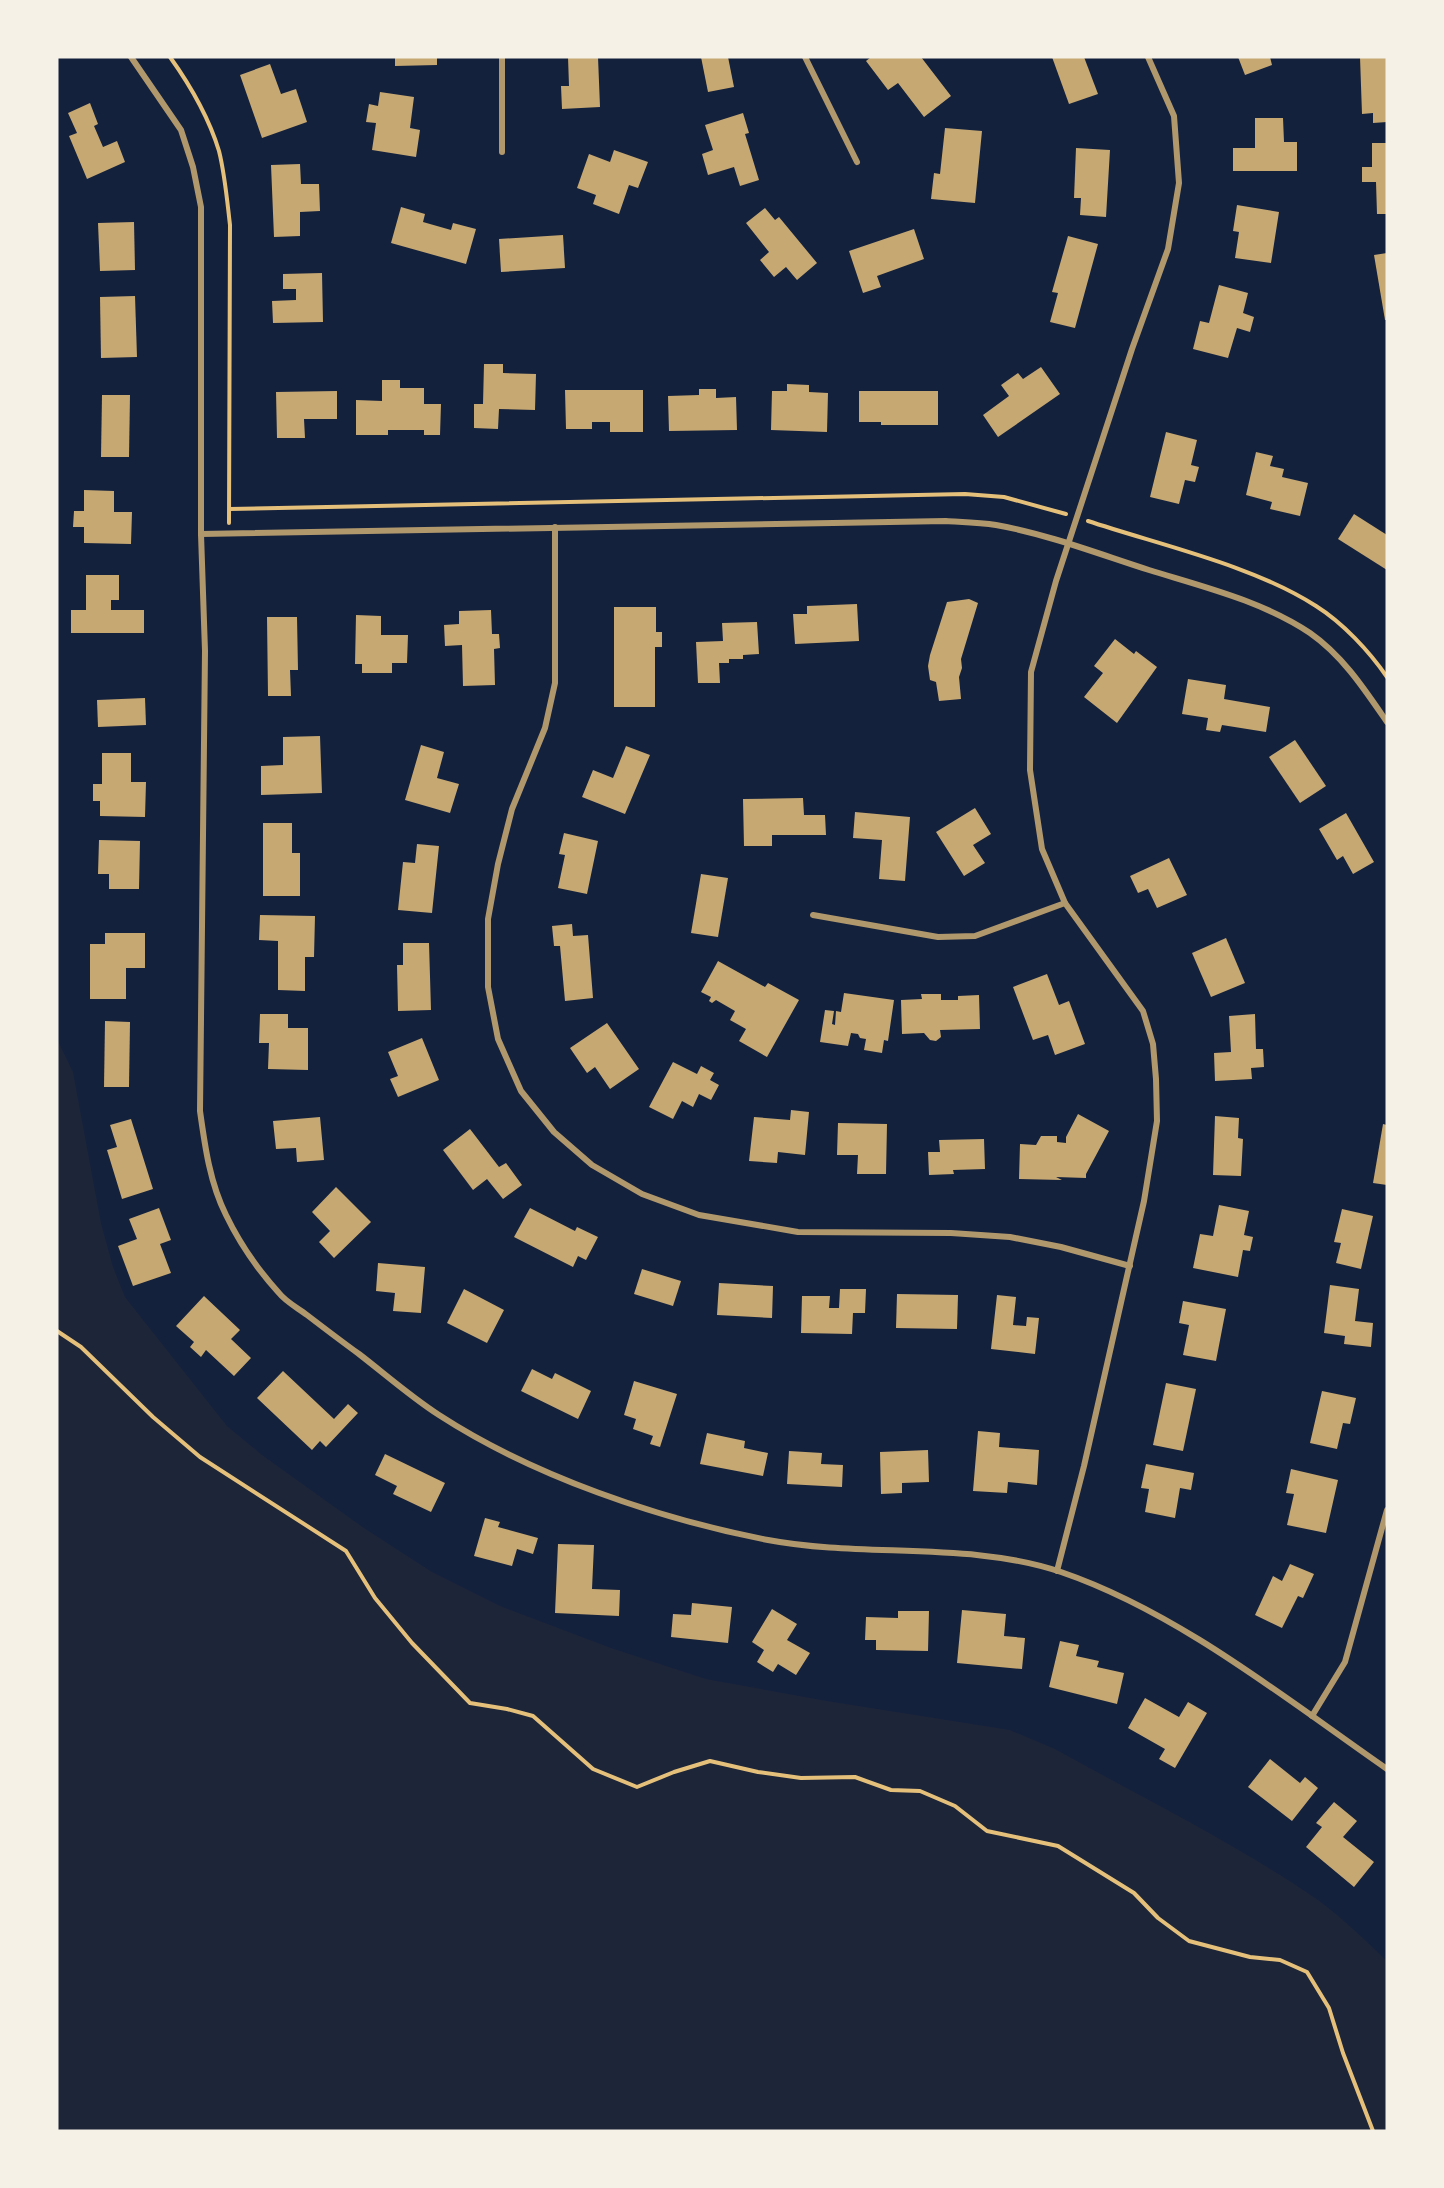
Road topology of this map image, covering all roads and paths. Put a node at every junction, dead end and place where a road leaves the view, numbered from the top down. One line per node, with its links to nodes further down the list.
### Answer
1 (131, 57): 11 (street)
2 (170, 57): 8 (path)
3 (502, 57): 6 (street)
4 (805, 57): 7 (street)
5 (1148, 57): 12 (street)
6 (502, 152)
7 (857, 162)
8 (1061, 513)
9 (1095, 524): 13 (path)
10 (555, 527): 11 (street); 12 (street); 17 (street)
11 (201, 534): 20 (street)
12 (1069, 545): 14 (street); 15 (street)
13 (1387, 677)
14 (1387, 723)
15 (1065, 903): 16 (street); 17 (street)
16 (813, 915)
17 (1130, 1266): 20 (street)
18 (57, 1331): 23 (path)
19 (1387, 1510): 21 (street)
20 (1058, 1571): 21 (street)
21 (1312, 1716): 22 (street)
22 (1387, 1769)
23 (1373, 2131)

